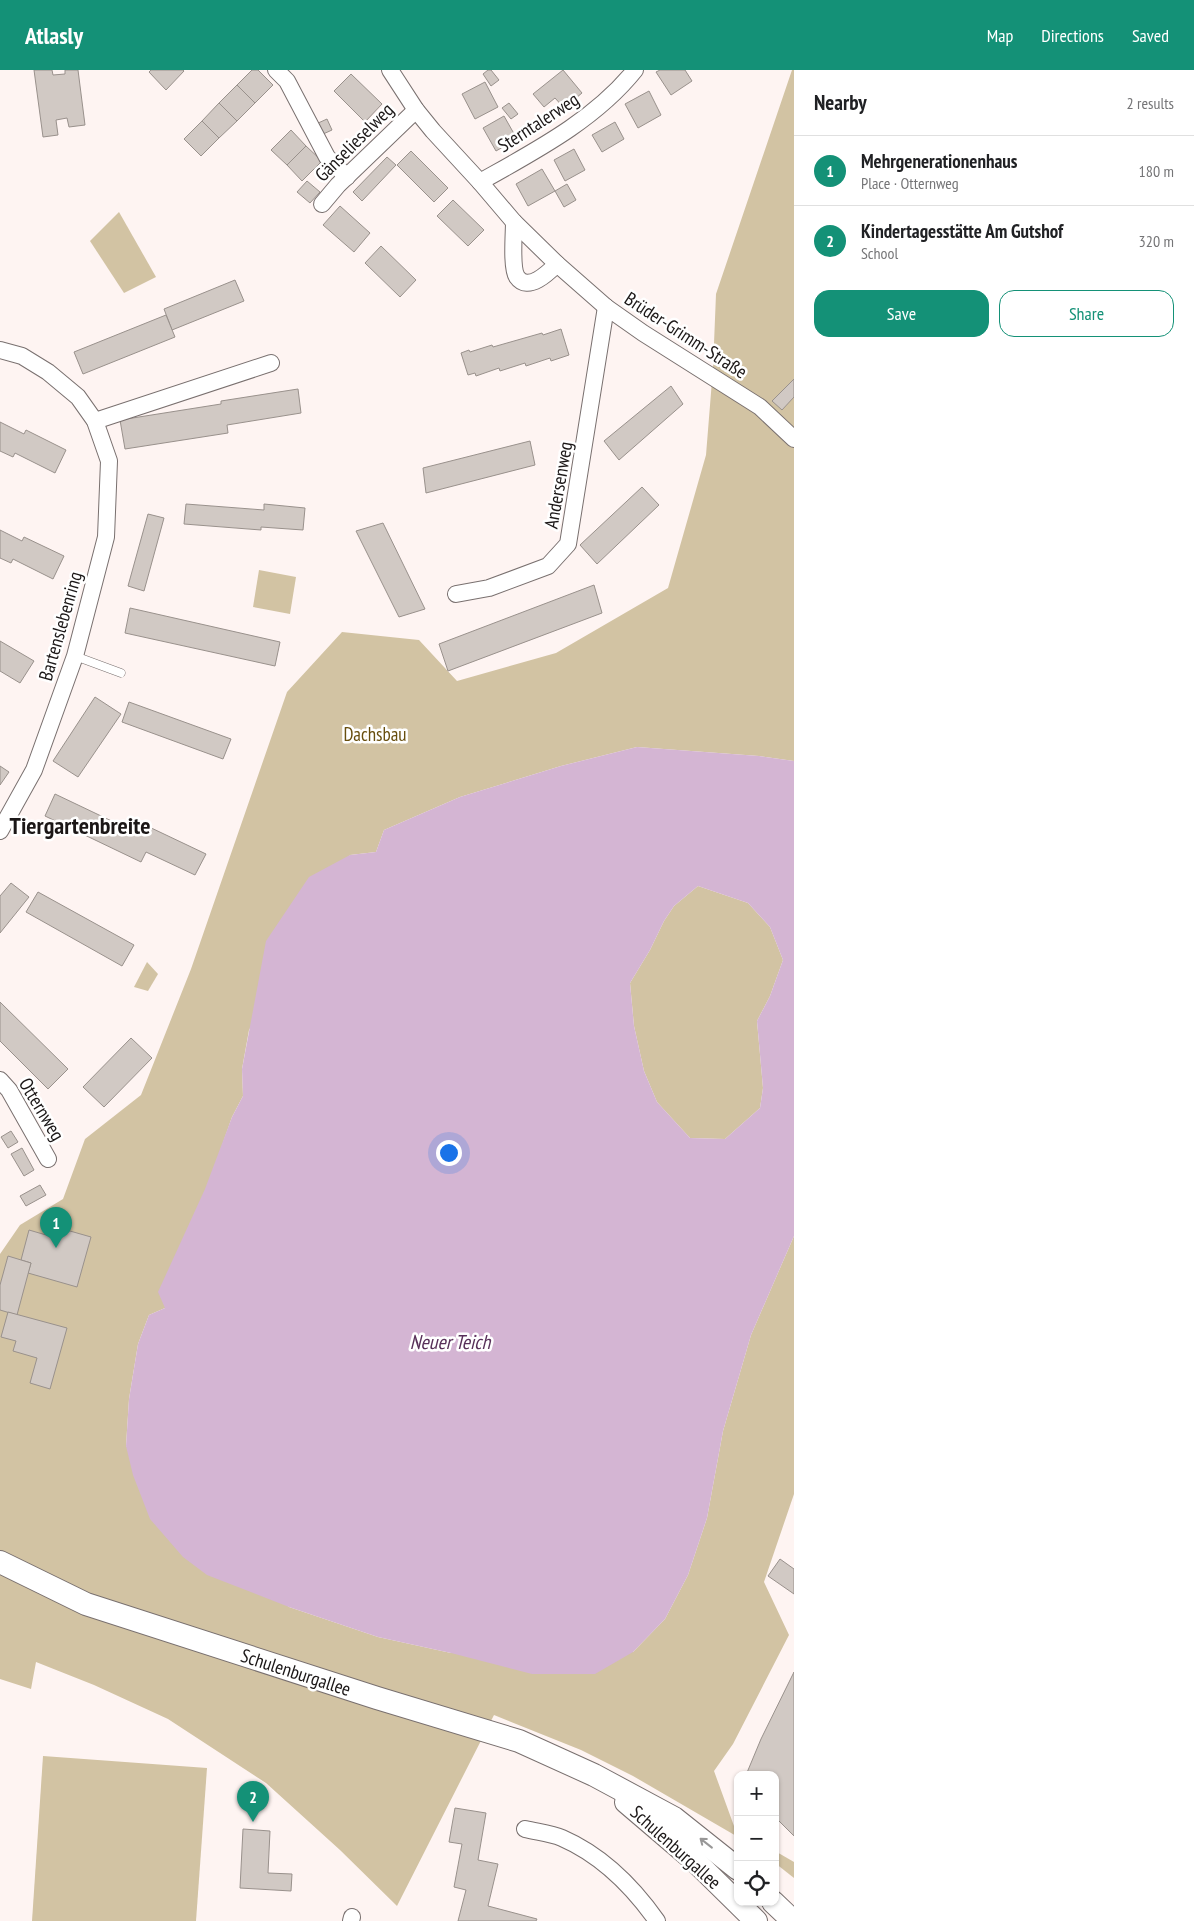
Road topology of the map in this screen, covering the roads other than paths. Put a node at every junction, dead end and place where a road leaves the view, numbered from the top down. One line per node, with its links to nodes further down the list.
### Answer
1 (276, 70): 5 (street)
2 (390, 70): 4 (street, Brüder-Grimm-Straße)
3 (635, 70): 6 (street, Sterntalerweg)
4 (416, 110): 5 (street, Gänselieselweg); 6 (street, Brüder-Grimm-Straße)
5 (347, 177): 7 (street, Gänselieselweg)
6 (480, 182): 8 (street, Brüder-Grimm-Straße)
7 (322, 204)
8 (514, 222): 9 (street, Brüder-Grimm-Straße); 9 (street)
9 (556, 264): 10 (street, Brüder-Grimm-Straße)
10 (606, 307): 14 (street, Brüder-Grimm-Straße); 15 (street, Andersenweg)
11 (0, 350): 13 (street, Bartenslebenring)
12 (270, 363): 13 (street)
13 (95, 421): 16 (street, Bartenslebenring)
14 (794, 439)
15 (456, 594)
16 (75, 656): 17 (lane); 18 (street, Bartenslebenring)
17 (122, 673)
18 (0, 831)
19 (0, 1080): 20 (street, Otternweg)
20 (48, 1159)
21 (0, 1562): 22 (street, Schulenburgallee)
22 (594, 1775): 24 (street, Schulenburgallee, one-way to 22); 27 (street, Schulenburgallee)
23 (525, 1829): 26 (street)
24 (734, 1866)
25 (777, 1906): 28 (street)
26 (656, 1921)
27 (756, 1921)
28 (793, 1921)

